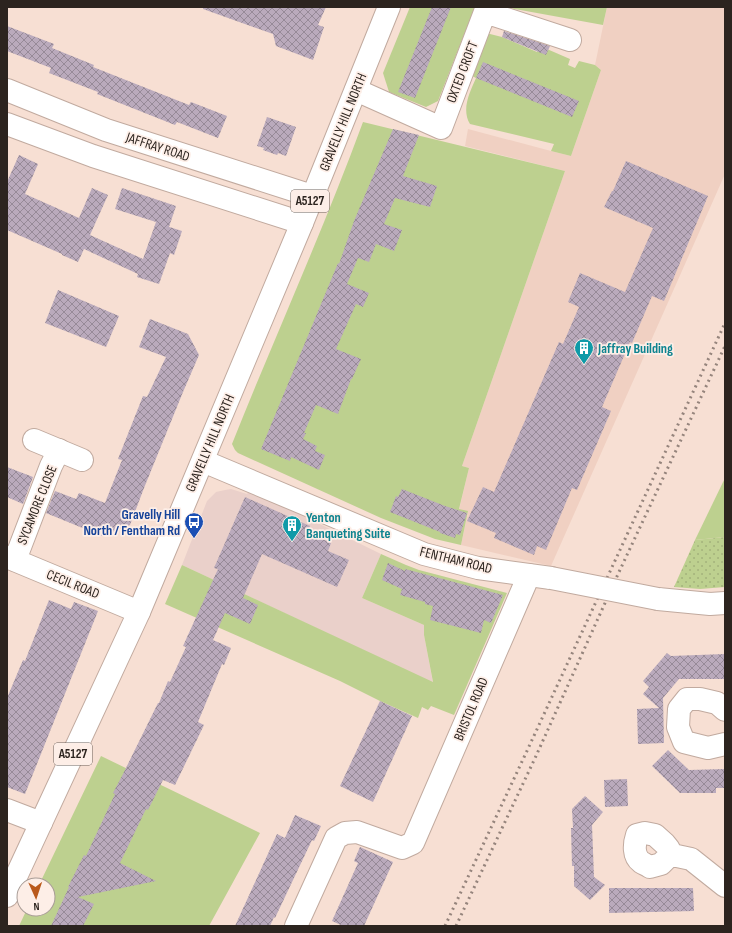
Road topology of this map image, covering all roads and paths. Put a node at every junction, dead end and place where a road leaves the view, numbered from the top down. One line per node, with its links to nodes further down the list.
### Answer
1 (389, 7): 4 (street, GRAVELLY HILL NORTH / A5127)
2 (570, 40): 4 (street, OXTED CROFT)
3 (7, 90): 6 (street, JAFFRAY ROAD)
4 (356, 90): 6 (street, GRAVELLY HILL NORTH / A5127)
5 (7, 124): 7 (street, JAFFRAY ROAD)
6 (312, 196): 7 (street, GRAVELLY HILL NORTH / A5127)
7 (302, 223): 11 (street, GRAVELLY HILL NORTH / A5127)
8 (34, 440): 9 (street, SYCAMORE CLOSE)
9 (60, 450): 10 (street, SYCAMORE CLOSE); 12 (street, SYCAMORE CLOSE)
10 (82, 460)
11 (203, 461): 13 (street, FENTHAM ROAD); 15 (street, GRAVELLY HILL NORTH / A5127)
12 (11, 558): 15 (street, CECIL ROAD)
13 (540, 577): 14 (street, FENTHAM ROAD, bridge); 23 (street, BRISTOL ROAD)
14 (725, 604)
15 (139, 612): 19 (street, GRAVELLY HILL NORTH / A5127)
16 (725, 710): 17 (street)
17 (725, 744)
18 (7, 810): 19 (street)
19 (41, 824): 22 (street, GRAVELLY HILL NORTH / A5127)
20 (668, 856): 21 (street)
21 (725, 886)
22 (7, 896)
23 (296, 926)

